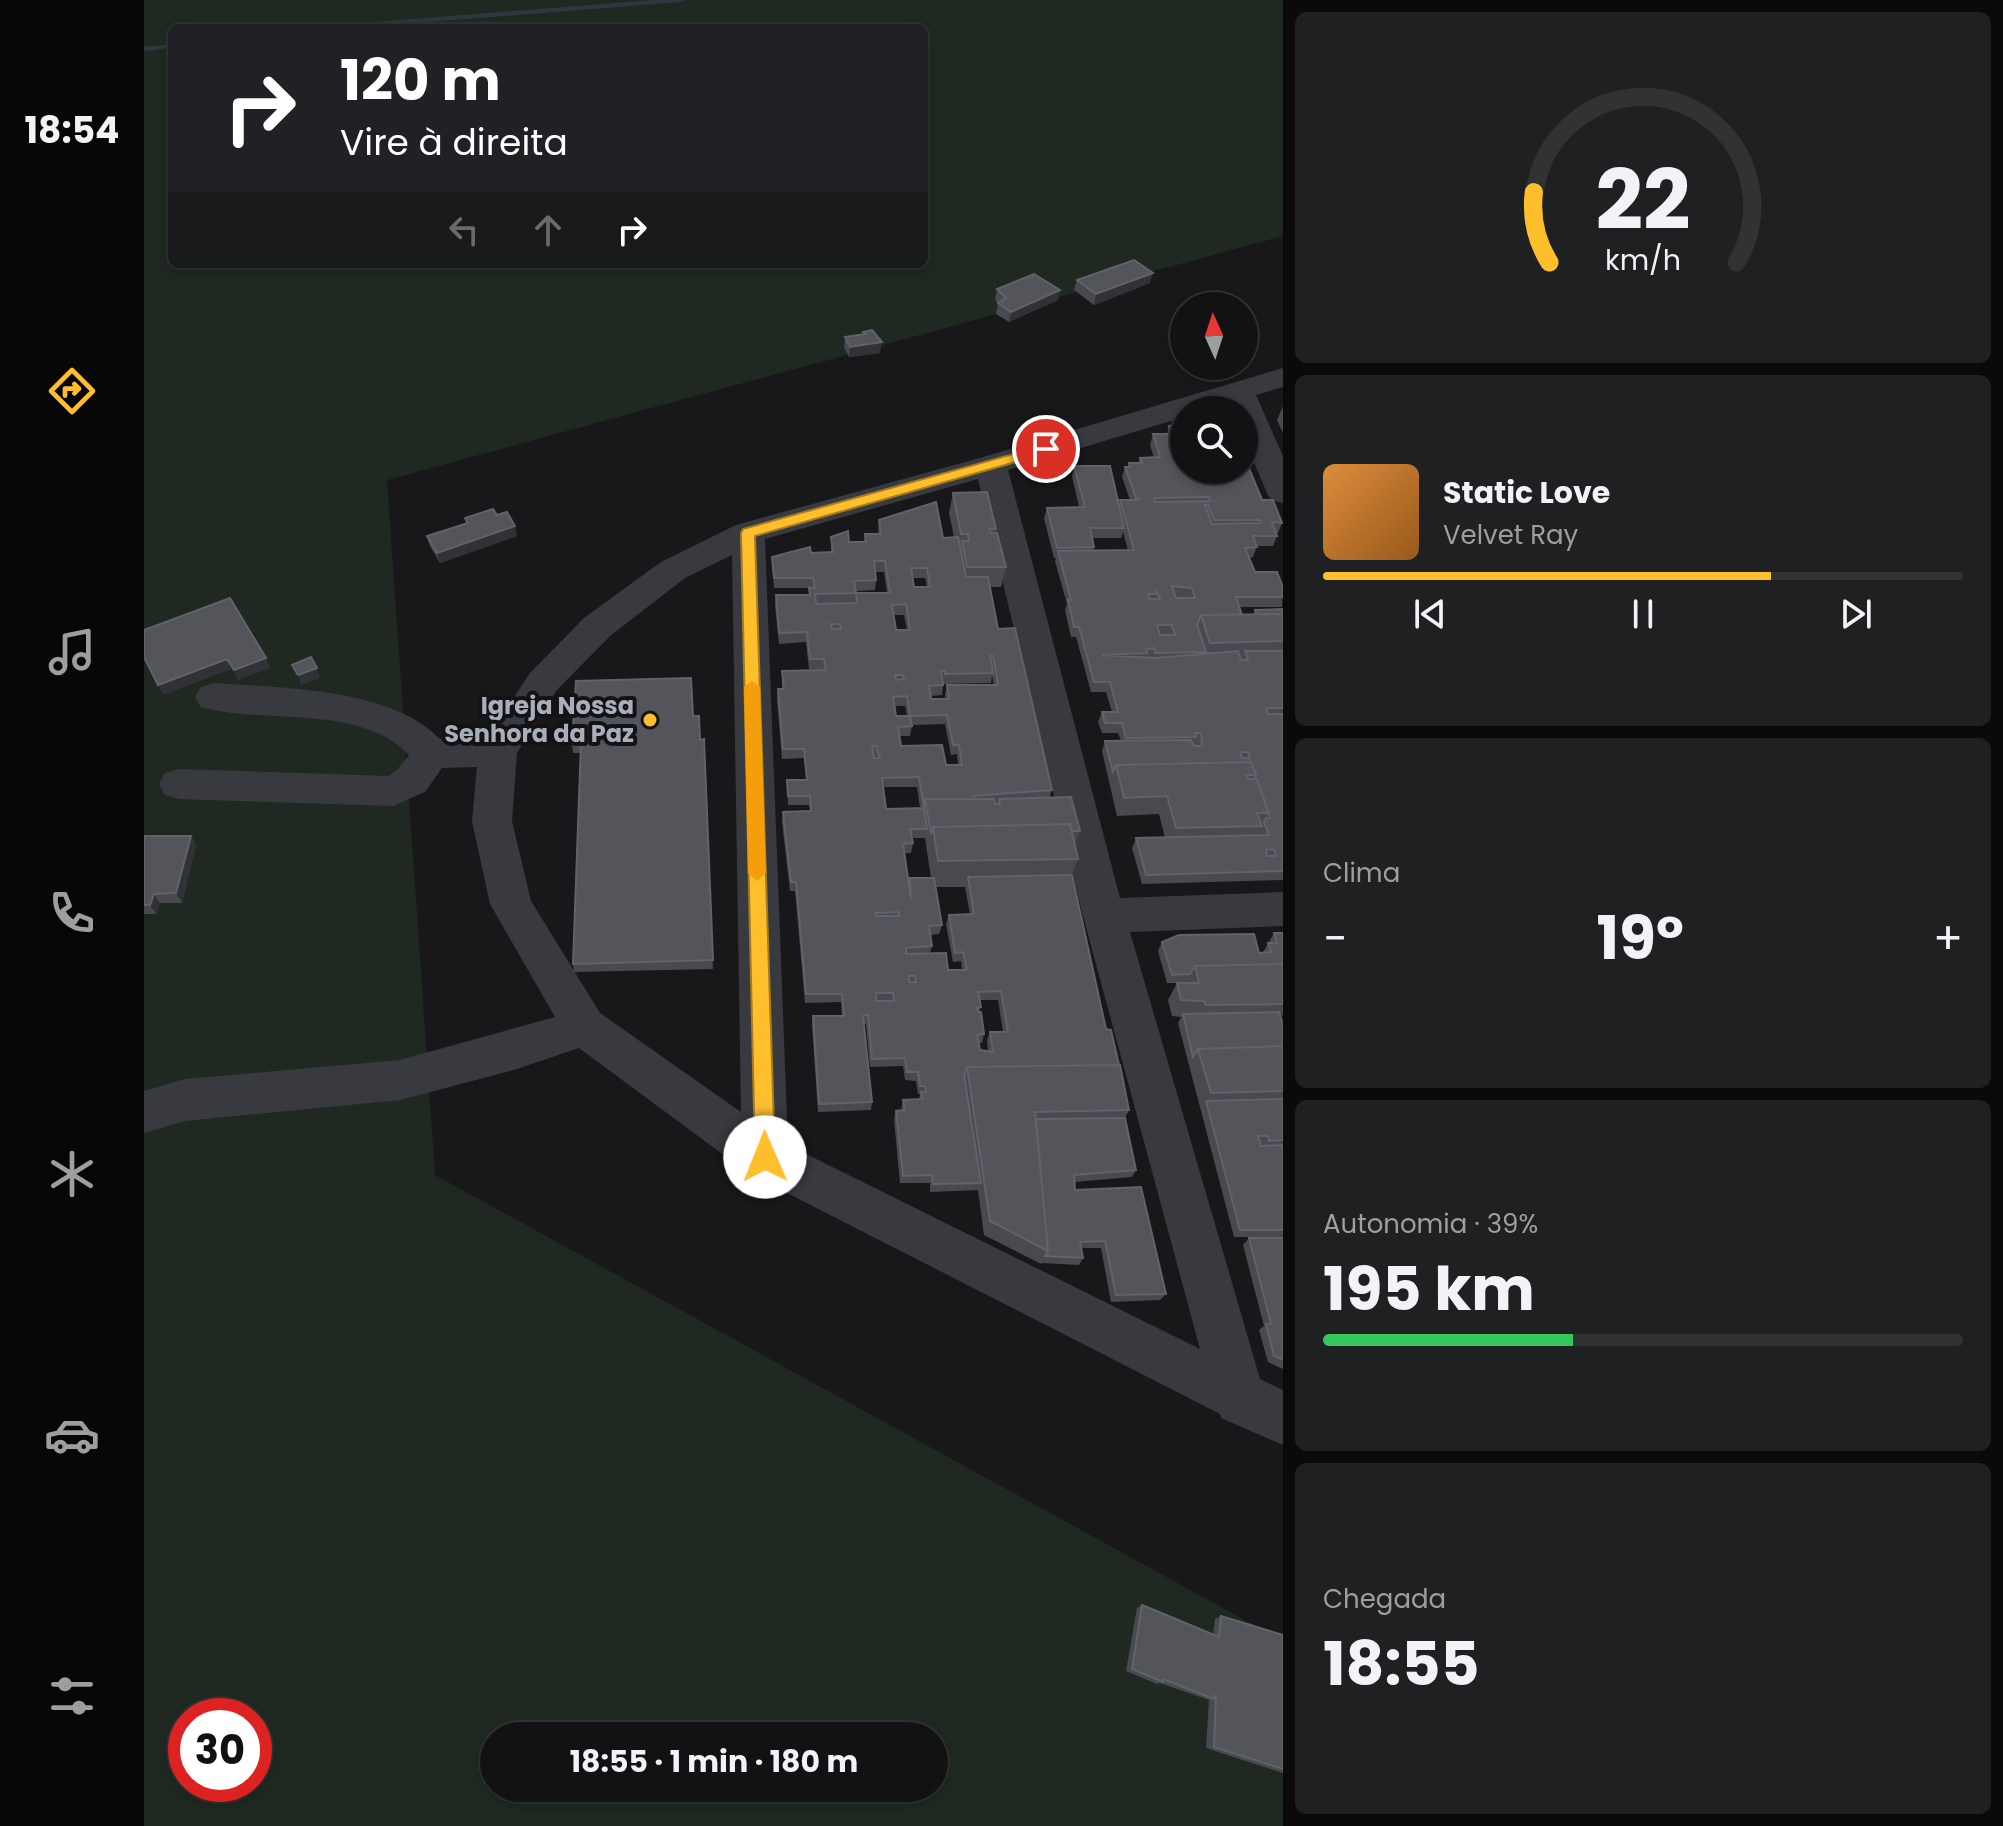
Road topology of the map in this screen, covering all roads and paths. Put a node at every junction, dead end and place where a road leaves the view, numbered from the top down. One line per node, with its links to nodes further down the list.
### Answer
1 (1283, 377): 2 (street)
2 (1239, 390): 3 (street); 4 (street)
3 (991, 465): 5 (street); 11 (street)
4 (1283, 493)
5 (748, 533): 7 (street); 14 (street)
6 (214, 697): 8 (street)
7 (498, 752): 8 (street); 12 (street)
8 (431, 754): 9 (street)
9 (179, 784)
10 (1283, 909): 11 (street)
11 (1104, 916): 15 (street)
12 (584, 1027): 13 (street); 14 (street)
13 (144, 1112)
14 (765, 1157): 15 (street)
15 (1240, 1399): 16 (street)
16 (1283, 1418)

